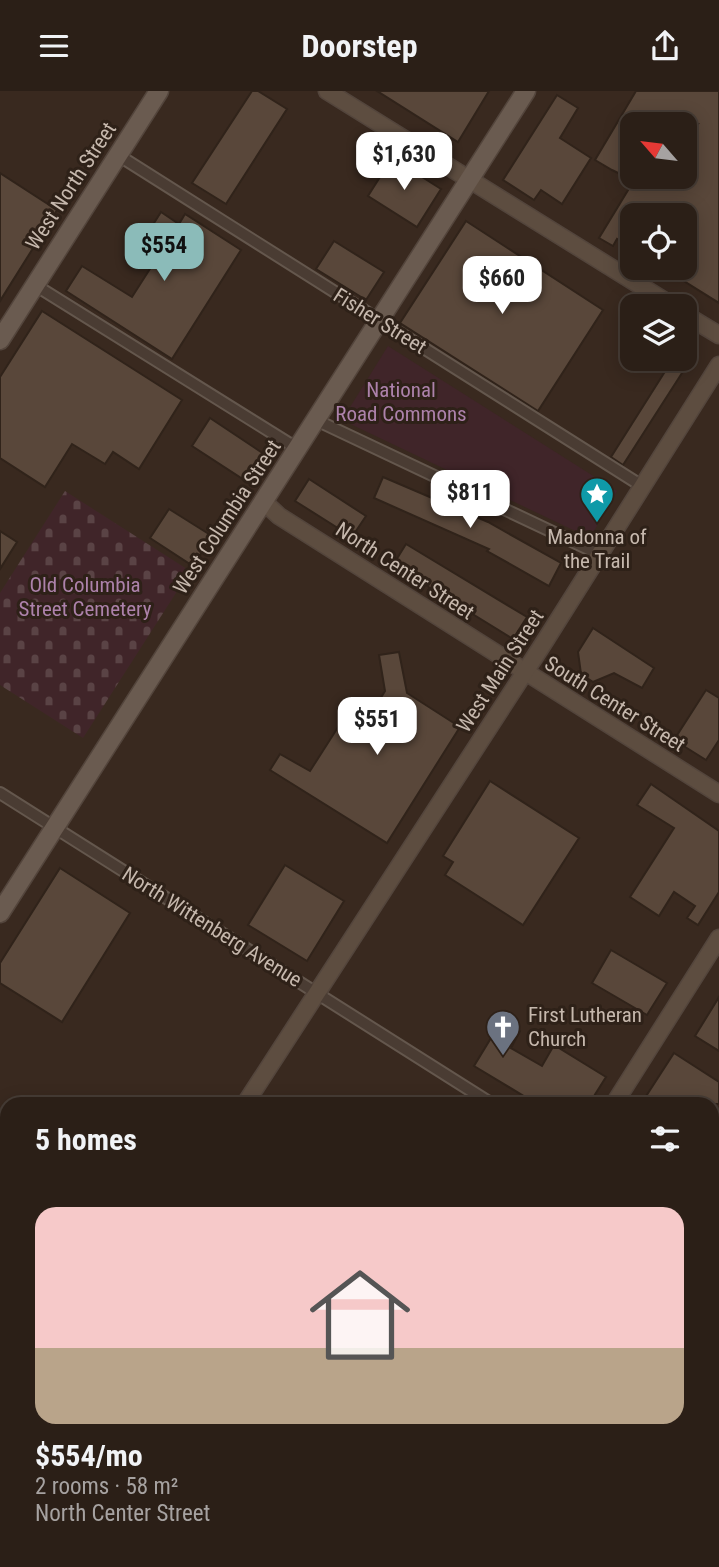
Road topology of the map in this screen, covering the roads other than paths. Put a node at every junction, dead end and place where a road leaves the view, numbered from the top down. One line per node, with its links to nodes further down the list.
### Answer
1 (159, 91): 4 (main road, West North Street)
2 (327, 91): 5 (street)
3 (526, 91): 5 (main road, West Columbia Street)
4 (118, 155): 6 (main road, West North Street); 8 (street, Fisher Street)
5 (469, 180): 7 (street); 8 (main road, West Columbia Street)
6 (35, 285): 11 (main road, West North Street); 14 (street)
7 (654, 294)
8 (379, 321): 13 (main road, West Columbia Street); 15 (street, Fisher Street)
9 (697, 322): 10 (street)
10 (719, 335)
11 (0, 340)
12 (719, 365): 15 (street, West Main Street)
13 (316, 420): 14 (main road, West Columbia Street); 17 (street)
14 (298, 449): 16 (main road, West Columbia Street)
15 (642, 486): 17 (street, West Main Street)
16 (264, 502): 18 (street, North Center Street); 21 (main road, West Columbia Street)
17 (600, 554): 18 (street, West Main Street)
18 (525, 672): 20 (street, South Center Street); 24 (street, West Main Street)
19 (0, 793): 21 (street, North Wittenberg Avenue)
20 (719, 794)
21 (55, 828): 22 (main road, West Columbia Street); 24 (street, North Wittenberg Avenue)
22 (0, 913)
23 (719, 938): 27 (street)
24 (316, 993): 25 (street, West Main Street); 26 (street, North Wittenberg Avenue)
25 (249, 1097)
26 (481, 1097)
27 (618, 1097)

